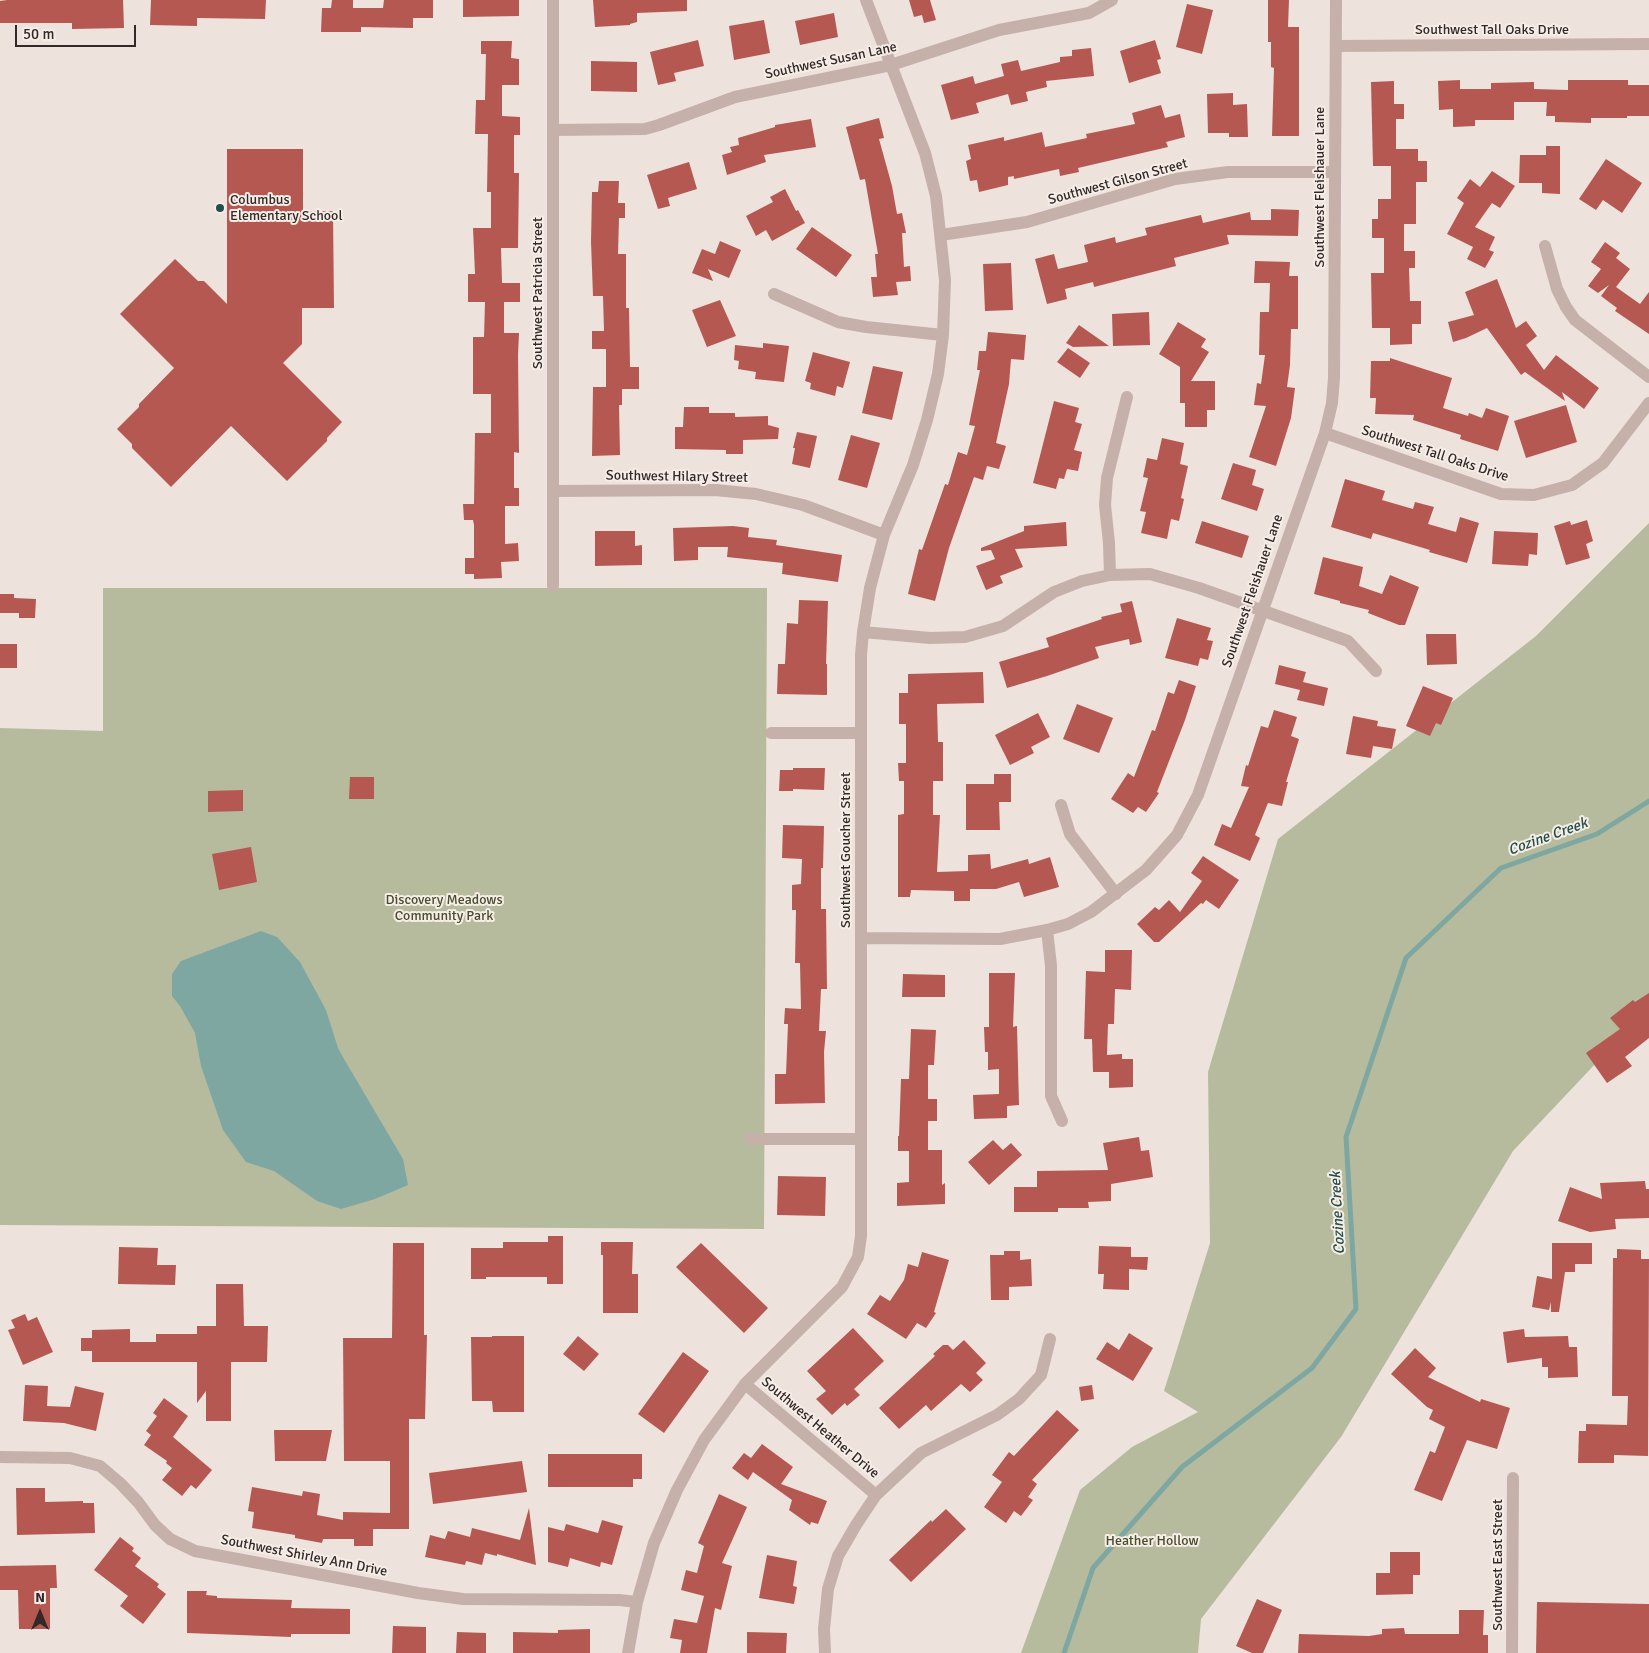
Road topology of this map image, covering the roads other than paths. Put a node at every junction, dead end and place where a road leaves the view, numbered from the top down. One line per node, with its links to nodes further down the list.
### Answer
1 (553, 0): 8 (street, Southwest Patricia Street)
2 (866, 0): 7 (street, Southwest Goucher Street)
3 (1112, 0): 7 (street, Southwest Susan Lane)
4 (1336, 0): 6 (street, Southwest Fleishauer Lane)
5 (1649, 44): 6 (street, Southwest Tall Oaks Drive)
6 (1336, 46): 9 (street, Southwest Fleishauer Lane)
7 (891, 65): 8 (street, Southwest Susan Lane); 10 (street, Southwest Goucher Street)
8 (553, 130): 18 (street, Southwest Patricia Street)
9 (1334, 172): 10 (street, Southwest Gilson Street); 17 (street, Southwest Fleishauer Lane)
10 (941, 235): 13 (street, Southwest Goucher Street)
11 (1544, 246): 14 (street)
12 (774, 294): 13 (street)
13 (943, 335): 19 (street, Southwest Goucher Street)
14 (1649, 377)
15 (1127, 397): 20 (street)
16 (1649, 403): 17 (street, Southwest Tall Oaks Drive)
17 (1325, 433): 22 (street, Southwest Fleishauer Lane)
18 (553, 491): 19 (street, Southwest Hilary Street); 21 (street, Southwest Patricia Street)
19 (884, 535): 23 (street, Southwest Goucher Street)
20 (1110, 575): 22 (street); 23 (street)
21 (553, 586)
22 (1262, 610): 24 (street); 28 (street, Southwest Fleishauer Lane)
23 (863, 632): 26 (street, Southwest Goucher Street)
24 (1376, 671)
25 (771, 733): 26 (street)
26 (861, 733): 30 (street, Southwest Goucher Street)
27 (1062, 805): 28 (street)
28 (1116, 894): 29 (street, Southwest Fleishauer Lane)
29 (1047, 930): 30 (street, Southwest Fleishauer Lane); 31 (street)
30 (861, 938): 33 (street, Southwest Goucher Street)
31 (1062, 1121)
32 (750, 1139): 33 (street)
33 (860, 1139): 35 (street, Southwest Goucher Street)
34 (1050, 1339): 38 (street)
35 (745, 1384): 38 (street, Southwest Heather Drive); 39 (street, Southwest Goucher Street)
36 (0, 1458): 39 (street, Southwest Shirley Ann Drive)
37 (1513, 1478): 42 (street, Southwest East Street)
38 (876, 1495): 41 (street)
39 (637, 1602): 40 (street, Southwest Goucher Street)
40 (628, 1653)
41 (825, 1653)
42 (1512, 1653)

